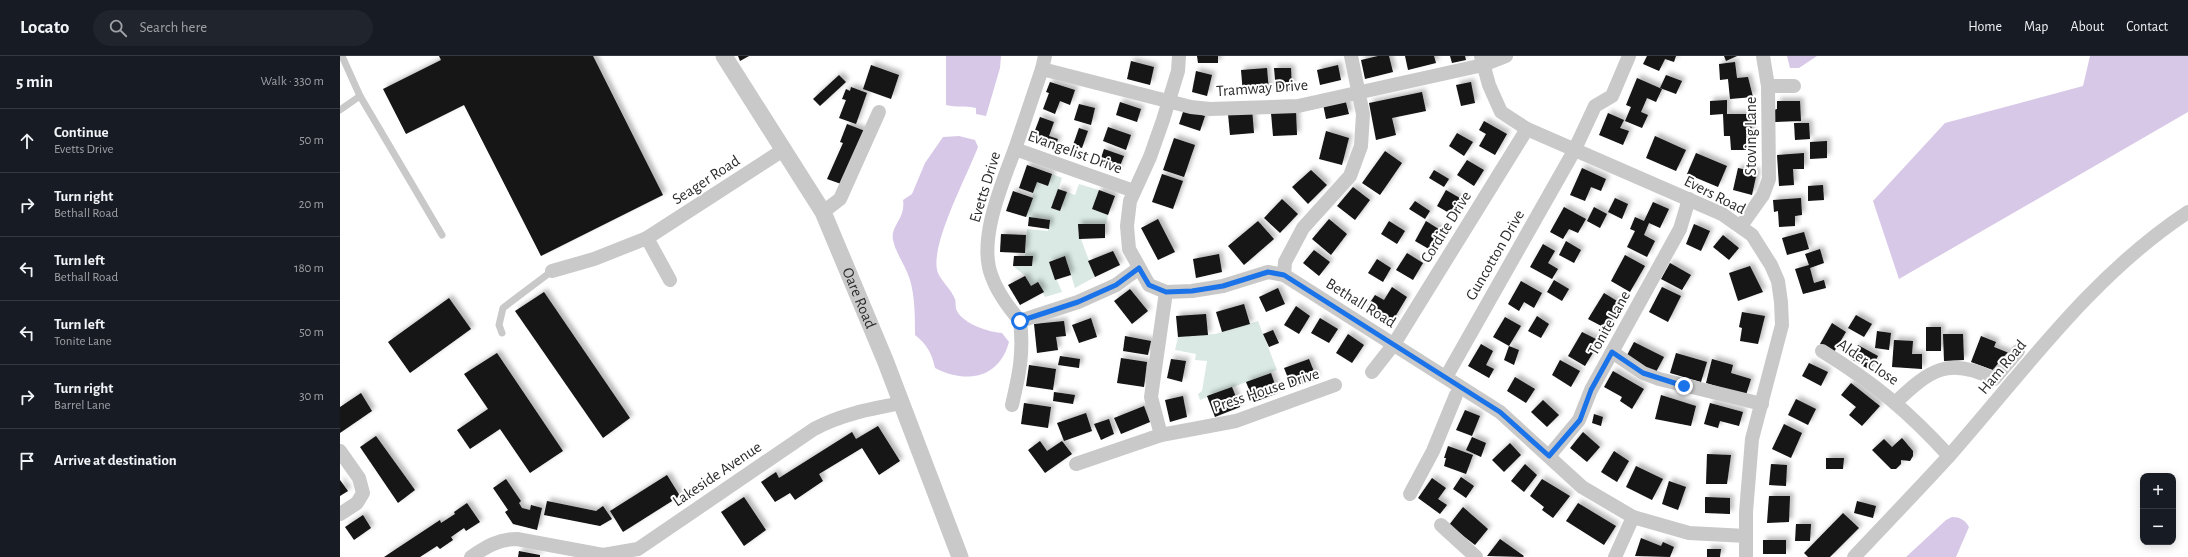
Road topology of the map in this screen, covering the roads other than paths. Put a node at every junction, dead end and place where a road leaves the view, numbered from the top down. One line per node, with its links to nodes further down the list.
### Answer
1 (342, 56): 13 (lane)
2 (724, 56): 19 (street, Oare Road)
3 (1179, 56): 14 (street, Bethall Road)
4 (1351, 56): 12 (street)
5 (1506, 56): 8 (street, Tramway Drive)
6 (1629, 56): 20 (street, Guncotton Drive)
7 (1763, 56): 10 (street, Stoving Lane)
8 (1482, 61): 12 (street, Tramway Drive); 17 (street, Evers Road)
9 (1043, 62): 14 (street, Evangelist Drive); 18 (street, Evangelist Drive)
10 (1768, 86): 11 (street, Stoving Lane); 25 (street, Stoving Lane)
11 (1794, 86)
12 (1358, 92): 14 (street, Tramway Drive); 30 (street)
13 (360, 96): 15 (lane); 26 (lane)
14 (1170, 100): 21 (street, Bethall Road)
15 (340, 110)
16 (879, 112): 23 (street)
17 (1527, 129): 20 (street, Evers Road); 35 (street, Cordite Drive)
18 (1015, 149): 21 (street, Evangelist Drive); 33 (street, Evetts Drive)
19 (783, 150): 23 (street, Oare Road); 27 (street, Seager Road)
20 (1574, 151): 22 (street, Evers Road); 40 (street, Guncotton Drive)
21 (1134, 191): 28 (street, Bethall Road)
22 (1689, 199): 25 (street, Evers Road); 38 (street, Tonite Lane)
23 (823, 212): 44 (street, Oare Road)
24 (2188, 212): 50 (street, Ham Road)
25 (1741, 226): 45 (street, Evers Road)
26 (442, 235)
27 (647, 238): 29 (street, Seager Road); 31 (street)
28 (1139, 268): 32 (street, Bethall Road); 33 (street)
29 (552, 271): 34 (lane)
30 (1284, 275): 32 (street, Bethall Road); 35 (street, Bethall Road)
31 (670, 280)
32 (1166, 292): 47 (street)
33 (1020, 321): 46 (street)
34 (502, 333)
35 (1394, 344): 39 (street, Cordite Drive); 40 (street, Bethall Road)
36 (1822, 351): 43 (street, Alder Close)
37 (2018, 351): 43 (street, Alder Close)
38 (1612, 352): 45 (street); 49 (street, Tonite Lane)
39 (1372, 372)
40 (1446, 377): 49 (street, Bethall Road)
41 (1335, 385): 47 (street, Press House Drive)
42 (1456, 395): 52 (street)
43 (1896, 402): 50 (street, Alder Close)
44 (902, 403): 57 (street, Lakeside Avenue); 59 (street, Oare Road)
45 (1762, 404): 56 (street, Evers Road)
46 (1012, 406)
47 (1161, 435): 51 (street, Press House Drive)
48 (340, 451): 53 (street)
49 (1549, 456): 54 (street, Bethall Road)
50 (1949, 456): 63 (street, Ham Road)
51 (1076, 464)
52 (1410, 494)
53 (340, 514)
54 (1632, 517): 56 (street, Bethall Road); 61 (street)
55 (1441, 525): 60 (street)
56 (1746, 536): 62 (street, Evers Road)
57 (548, 551): 58 (street, Lakeside Avenue)
58 (471, 557)
59 (960, 557)
60 (1476, 557)
61 (1615, 557)
62 (1746, 557)
63 (1854, 557)

